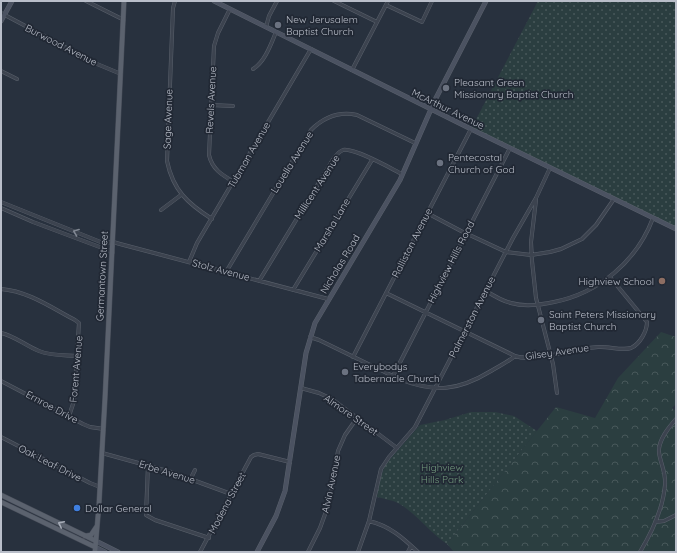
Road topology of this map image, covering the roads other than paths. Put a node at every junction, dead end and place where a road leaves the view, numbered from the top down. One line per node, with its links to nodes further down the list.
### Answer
1 (12, 1): 12 (street)
2 (86, 1): 13 (street)
3 (124, 1): 13 (main road, Germantown Street)
4 (176, 1): 34 (street, Sage Avenue)
5 (277, 1): 16 (street)
6 (334, 1): 15 (street)
7 (432, 1): 10 (street)
8 (486, 1): 26 (street, Nicholas Road)
9 (217, 2): 11 (street, McArthur Avenue)
10 (387, 3): 15 (street)
11 (230, 9): 16 (street, McArthur Avenue); 24 (street, Revels Avenue)
12 (3, 14): 14 (street); 22 (street, Burwood Avenue)
13 (124, 18): 22 (main road, Germantown Street)
14 (1, 21)
15 (377, 22): 20 (street)
16 (266, 27): 17 (street, McArthur Avenue)
17 (276, 32): 18 (street, McArthur Avenue); 19 (street)
18 (311, 50): 20 (street, McArthur Avenue); 33 (street, Tubman Avenue)
19 (253, 69)
20 (352, 70): 26 (street, McArthur Avenue)
21 (1, 71): 23 (street)
22 (121, 74): 45 (main road, Germantown Street)
23 (17, 79)
24 (211, 105): 25 (street); 33 (street, Revels Avenue)
25 (233, 106)
26 (431, 109): 27 (street, McArthur Avenue); 28 (street, Nicholas Road)
27 (471, 129): 29 (street, McArthur Avenue); 40 (street, Ralliston Avenue)
28 (415, 143): 32 (street, Nicholas Road); 50 (street, Louella Avenue)
29 (510, 148): 31 (street, McArthur Avenue); 44 (street, Highview Hills Road)
30 (372, 160): 32 (street, Millicent Avenue); 52 (street, Millicent Avenue); 54 (street, Marsha Lane)
31 (550, 168): 35 (street, Palmerston Avenue); 36 (street, McArthur Avenue)
32 (402, 174): 57 (street, Nicholas Road)
33 (234, 182): 42 (street, Tubman Avenue)
34 (181, 195): 39 (street); 42 (street, Sage Avenue)
35 (536, 198): 47 (street, Palmerston Avenue); 48 (street)
36 (614, 199): 41 (street, McArthur Avenue); 48 (street)
37 (1, 202): 45 (street, Stolz Avenue, one-way to 37)
38 (1, 208): 46 (street)
39 (161, 210)
40 (427, 213): 44 (street); 56 (street, Ralliston Avenue)
41 (653, 218): 43 (street, McArthur Avenue); 51 (street)
42 (212, 219): 49 (street, Tubman Avenue)
43 (676, 229)
44 (466, 233): 47 (street); 59 (street, Highview Hills Road)
45 (113, 242): 46 (main road, Germantown Street); 49 (street, Stolz Avenue)
46 (113, 252): 75 (main road, Germantown Street)
47 (506, 252): 48 (street); 55 (street, Palmerston Avenue)
48 (531, 256): 58 (street)
49 (189, 262): 50 (street, Stolz Avenue)
50 (226, 272): 52 (street, Stolz Avenue)
51 (610, 277): 58 (street); 63 (street, Gilsey Avenue)
52 (259, 281): 54 (street, Stolz Avenue)
53 (1, 289): 64 (street, Forent Avenue)
54 (293, 290): 57 (street, Stolz Avenue)
55 (486, 291): 58 (street); 60 (street, Palmerston Avenue)
56 (386, 293): 59 (street); 66 (street, Ralliston Avenue)
57 (328, 300): 62 (street, Nicholas Road)
58 (537, 305): 63 (street)
59 (426, 312): 60 (street); 67 (street, Highview Hills Road)
60 (465, 332): 65 (street); 70 (street, Palmerston Avenue)
61 (1, 333): 64 (street)
62 (310, 337): 66 (street, Gilsey Avenue); 69 (street, Nicholas Road)
63 (550, 355): 65 (street, Gilsey Avenue); 71 (street)
64 (77, 356): 72 (street, Forent Avenue)
65 (515, 356): 70 (street, Gilsey Avenue)
66 (353, 357): 67 (street, Gilsey Avenue)
67 (393, 376): 70 (street, Gilsey Avenue)
68 (1, 381): 72 (street, Ernroe Drive)
69 (301, 388): 73 (street, Almore Street); 79 (street, Nicholas Road)
70 (436, 388): 77 (street, Palmerston Avenue)
71 (557, 393)
72 (69, 416): 75 (street, Ernroe Drive)
73 (357, 418): 77 (street, Almore Street); 100 (street, Alvin Avenue)
74 (676, 419): 89 (street)
75 (104, 429): 78 (main road, Germantown Street)
76 (1, 437): 83 (street, Oak Leaf Drive)
77 (397, 448): 88 (street, Palmerston Avenue)
78 (102, 453): 80 (street, Erbe Avenue); 83 (main road, Germantown Street)
79 (290, 462): 84 (street, Modena Street); 99 (street, Nicholas Road)
80 (148, 465): 82 (street, Erbe Avenue); 92 (street)
81 (195, 470): 82 (street)
82 (191, 478): 84 (street, Erbe Avenue)
83 (100, 487): 90 (main road, Germantown Street)
84 (231, 494): 92 (street, Modena Street)
85 (1, 495): 91 (main road, one-way to 85)
86 (1, 502): 95 (main road)
87 (676, 515): 89 (street)
88 (369, 521): 94 (street); 101 (street, Palmerston Avenue)
89 (655, 522): 104 (street)
90 (98, 524): 91 (main road); 93 (main road, Germantown Street)
91 (85, 536): 93 (main road)
92 (208, 538): 98 (street, Modena Street)
93 (96, 541): 95 (main road, Germantown Street); 97 (street)
94 (411, 546): 102 (street); 103 (street)
95 (95, 550): 96 (street)
96 (105, 552)
97 (118, 552)
98 (200, 552)
99 (257, 552)
100 (308, 552)
101 (358, 552)
102 (408, 552)
103 (418, 552)
104 (640, 552)

